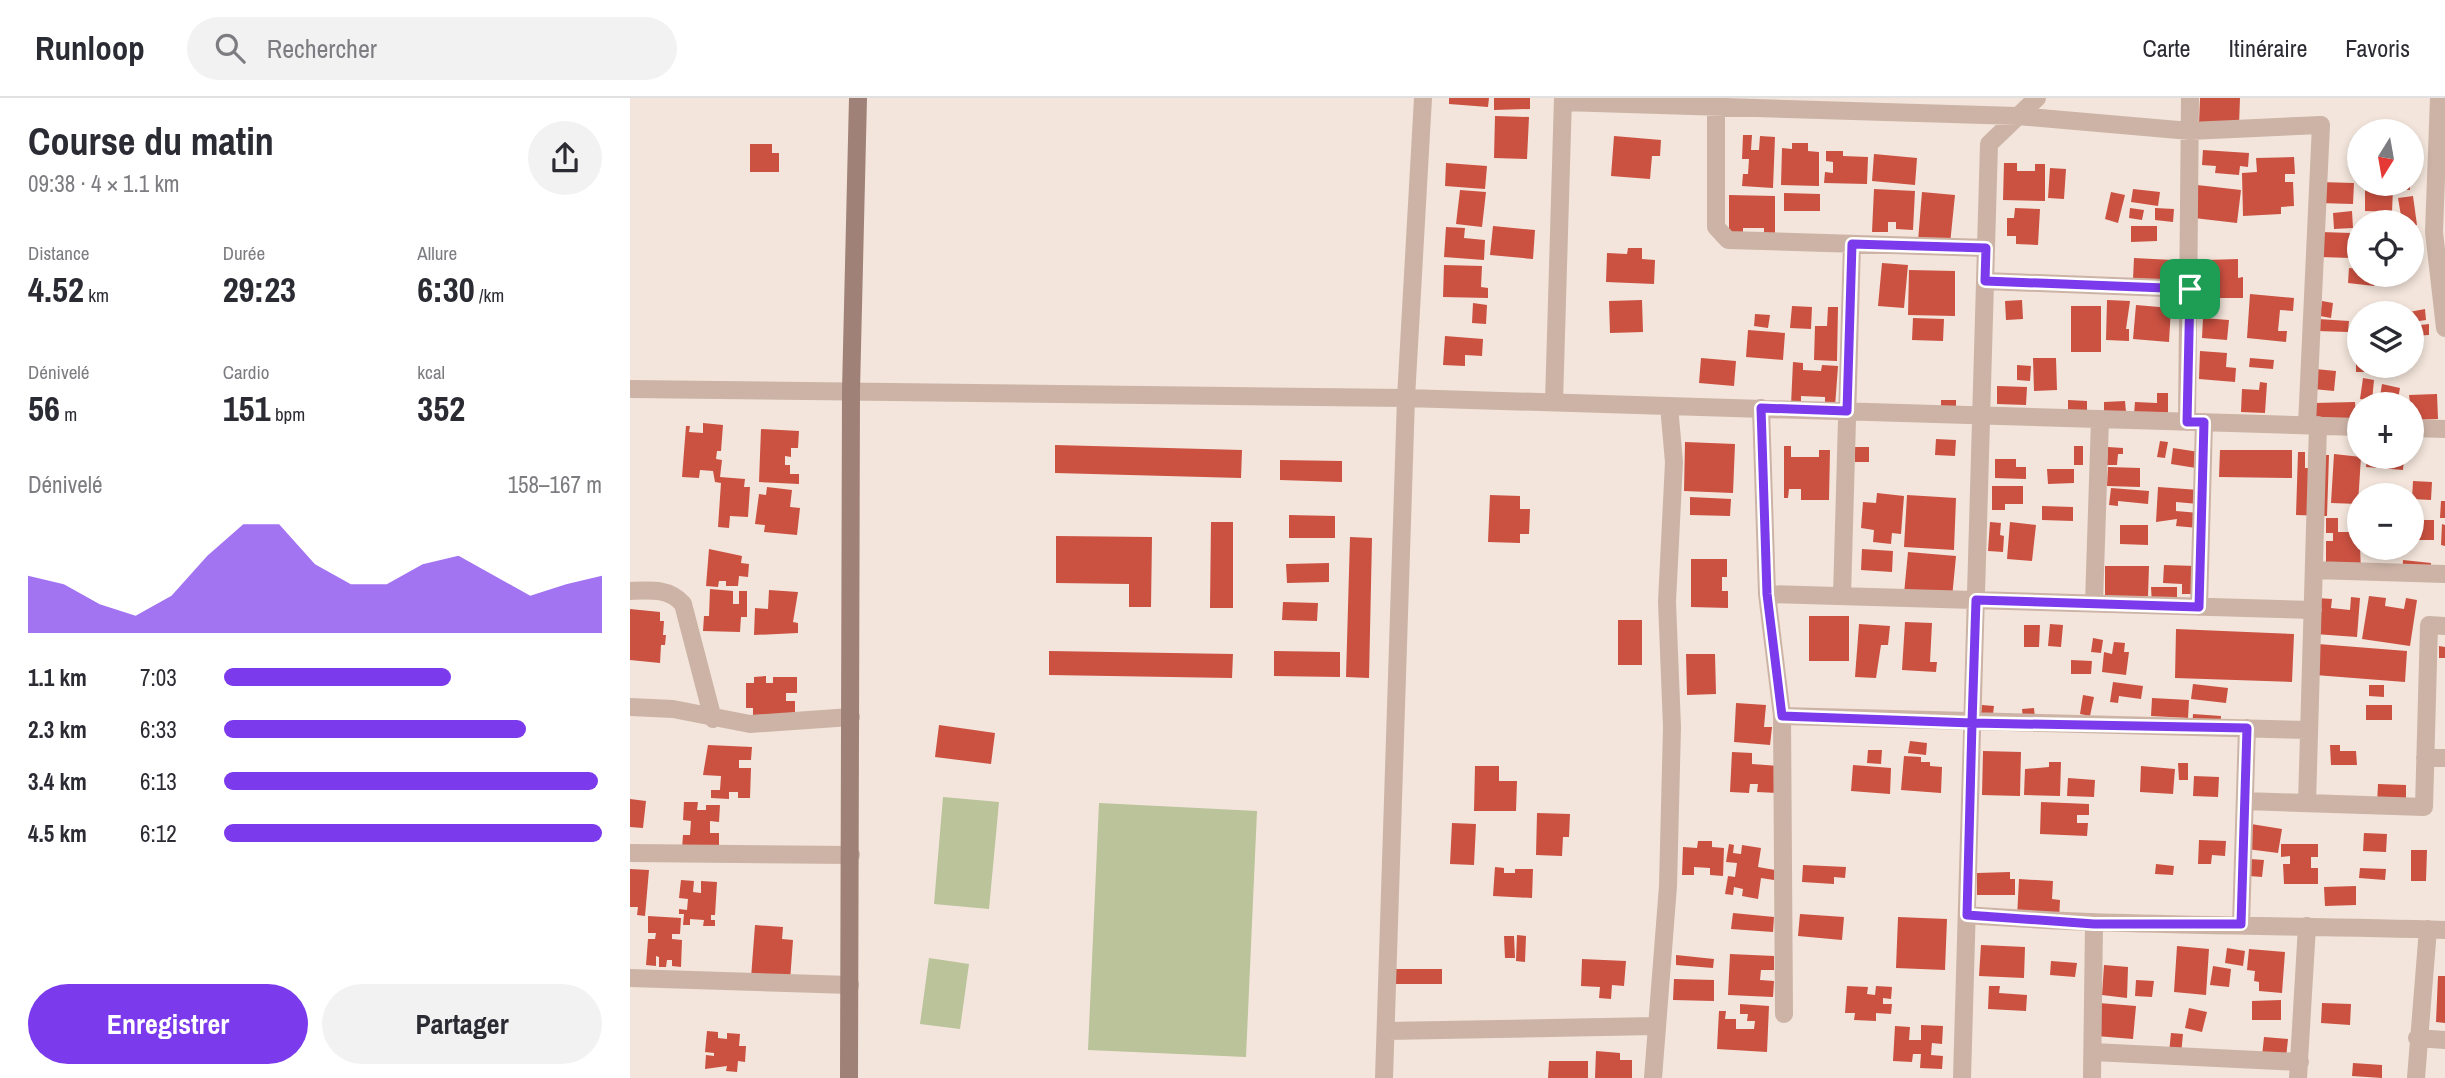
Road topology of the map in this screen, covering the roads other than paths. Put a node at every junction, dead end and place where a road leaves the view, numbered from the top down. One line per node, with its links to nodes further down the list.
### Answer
1 (858, 98): 17 (main road)
2 (1423, 98): 18 (street)
3 (2037, 98): 8 (street)
4 (2190, 98): 9 (street)
5 (2439, 98): 10 (street)
6 (1563, 100): 7 (street); 19 (street)
7 (1716, 106): 8 (street); 11 (street)
8 (2017, 116): 9 (street); 12 (street)
9 (2190, 131): 14 (street); 26 (street)
10 (2440, 232): 15 (street)
11 (1852, 244): 12 (street); 22 (street)
12 (1986, 248): 13 (street)
13 (1985, 281): 14 (street); 23 (street)
14 (2190, 289): 25 (street)
15 (2445, 328)
16 (630, 389): 17 (street)
17 (851, 390): 18 (street); 42 (main road)
18 (1406, 398): 19 (street); 62 (street)
19 (1554, 402): 20 (street)
20 (1669, 406): 21 (street); 61 (street)
21 (1761, 408): 22 (street); 33 (street)
22 (1847, 411): 23 (street); 34 (street)
23 (1981, 415): 24 (street); 35 (street)
24 (2099, 419): 25 (street); 36 (street)
25 (2196, 422): 26 (street); 37 (street)
26 (2312, 425): 27 (street); 30 (street)
27 (2347, 426)
28 (2424, 428): 29 (street)
29 (2445, 429)
30 (2314, 570): 31 (street); 38 (street)
31 (2445, 574)
32 (630, 591): 43 (street)
33 (1767, 594): 34 (street); 41 (street)
34 (1842, 596): 35 (street)
35 (1976, 600): 36 (street); 44 (street)
36 (2094, 603): 37 (street)
37 (2199, 607): 38 (street)
38 (2313, 610): 46 (street)
39 (2445, 626): 47 (street)
40 (630, 706): 43 (street)
41 (1782, 716): 44 (street); 60 (street)
42 (851, 717): 43 (street); 52 (main road)
43 (713, 719)
44 (1972, 723): 45 (street); 53 (street)
45 (2247, 728): 46 (street); 49 (street)
46 (2309, 730): 50 (street)
47 (2425, 758): 48 (street); 50 (street)
48 (2445, 758)
49 (2245, 801): 50 (street); 55 (street)
50 (2307, 803)
51 (630, 853): 52 (street)
52 (851, 855): 59 (main road)
53 (1967, 915): 54 (street); 70 (street)
54 (2094, 924): 55 (street); 65 (street)
55 (2241, 924): 56 (street)
56 (2307, 926): 57 (street); 66 (street)
57 (2437, 930): 63 (street)
58 (630, 978): 59 (street)
59 (850, 985): 67 (main road)
60 (1784, 1014)
61 (1656, 1026): 62 (street); 69 (street)
62 (1386, 1031): 68 (street)
63 (2417, 1038): 64 (street); 72 (street)
64 (2445, 1040)
65 (2093, 1052): 66 (street); 71 (street)
66 (2299, 1070)
67 (849, 1078)
68 (1384, 1078)
69 (1653, 1078)
70 (1962, 1078)
71 (2092, 1078)
72 (2416, 1078)

